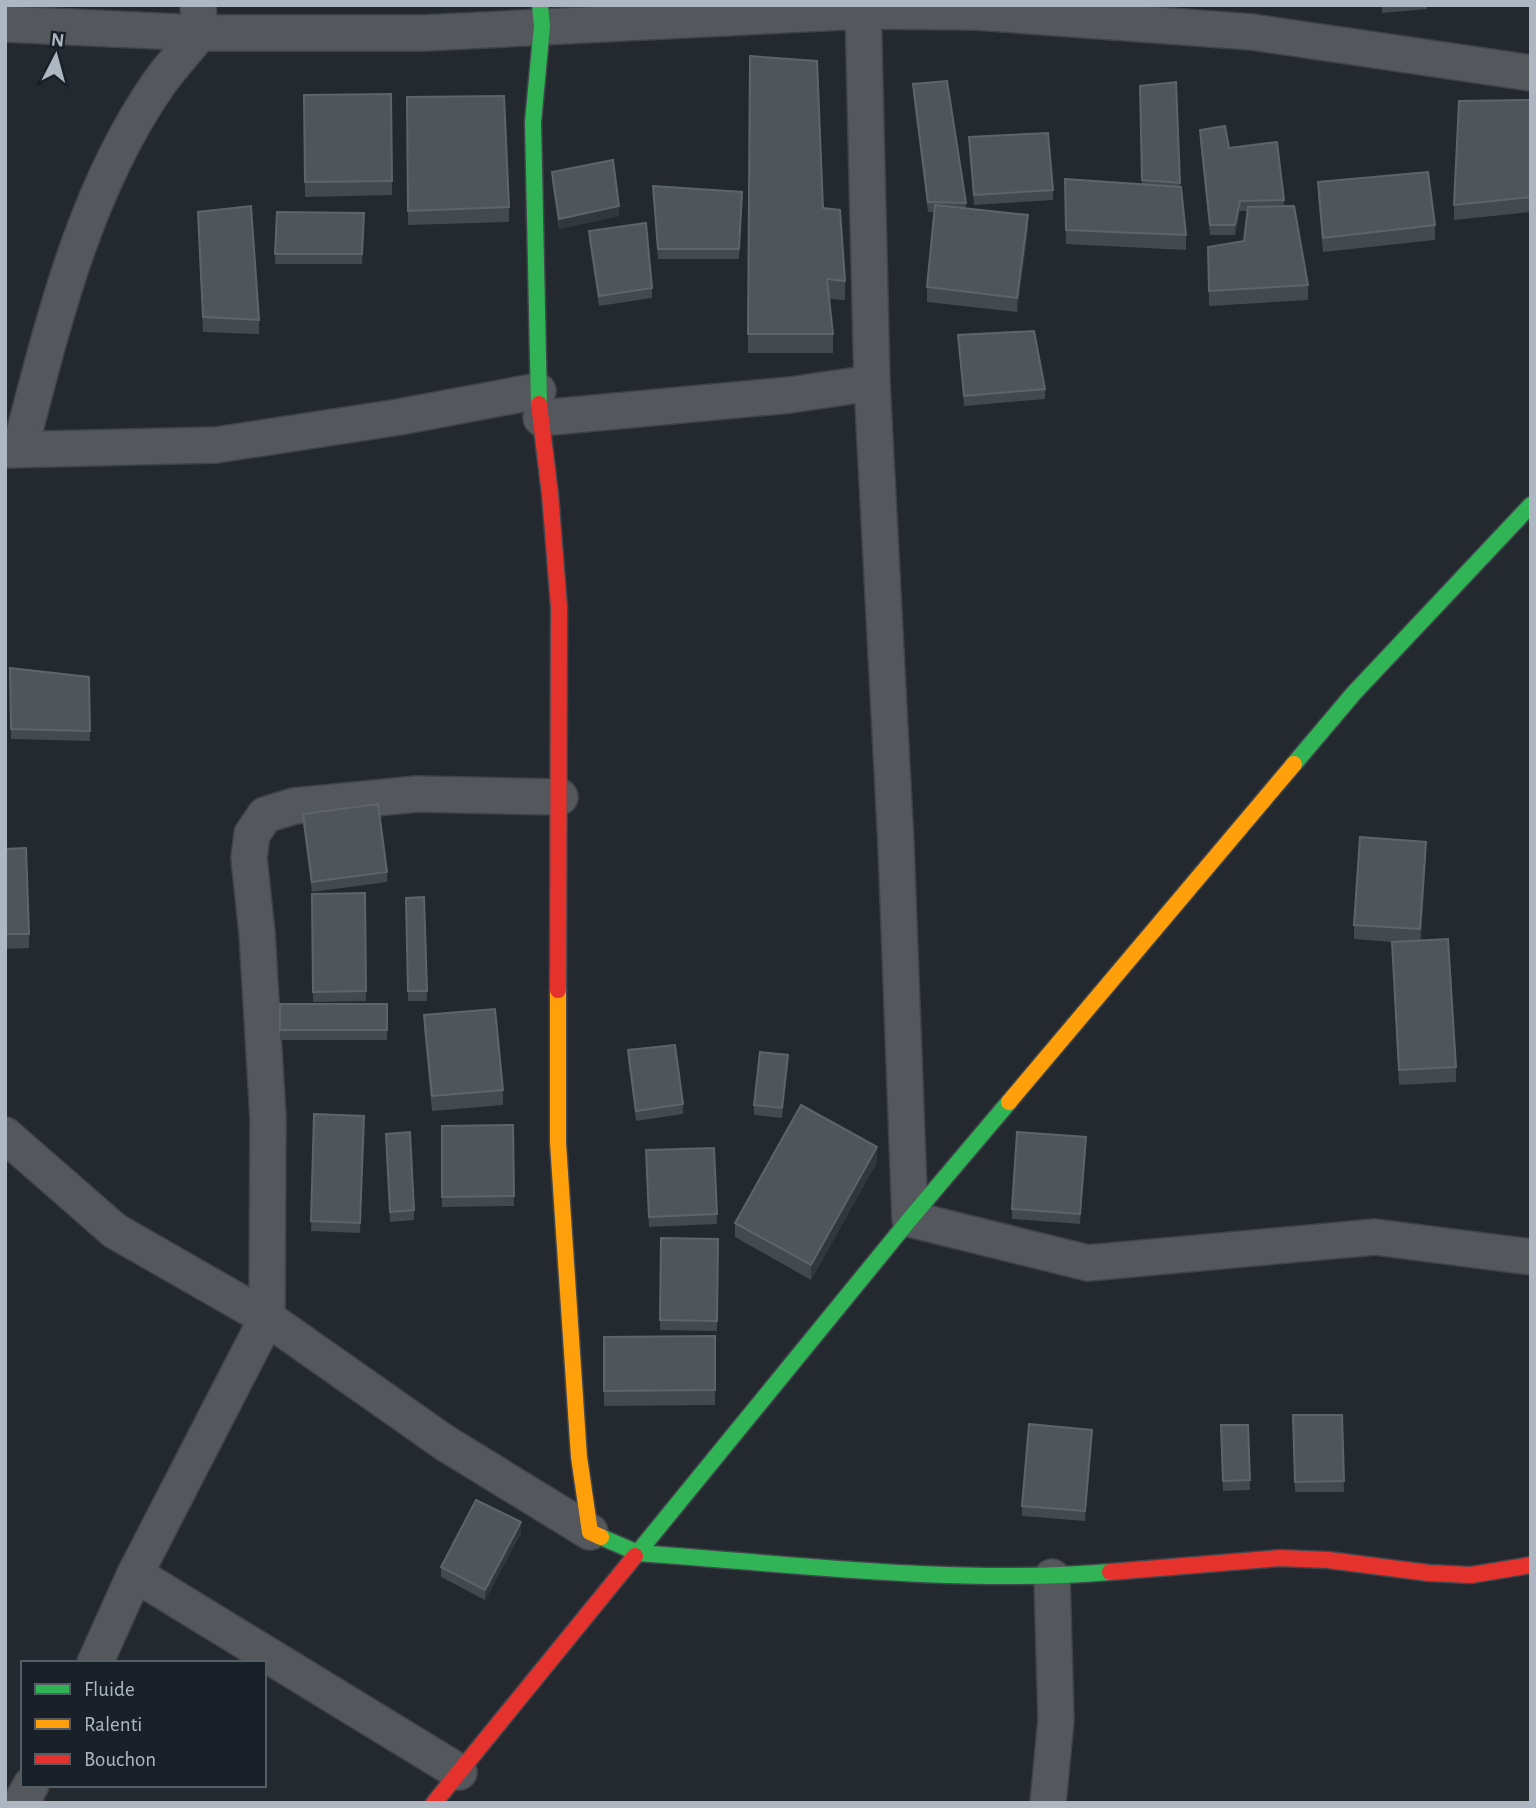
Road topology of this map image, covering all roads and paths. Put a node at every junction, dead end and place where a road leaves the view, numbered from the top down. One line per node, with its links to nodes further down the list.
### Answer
1 (863, 8): 2 (street); 4 (street); 7 (street)
2 (541, 16): 3 (street); 8 (street)
3 (199, 19): 5 (street); 9 (street)
4 (1252, 19): 6 (street)
5 (5, 24)
6 (1531, 73)
7 (872, 383): 8 (street); 13 (street)
8 (539, 404): 9 (street); 11 (street)
9 (13, 449)
10 (1531, 505): 13 (street)
11 (560, 797): 15 (street); 16 (street)
12 (13, 1154): 15 (street)
13 (910, 1219): 14 (street); 17 (street)
14 (1531, 1257)
15 (267, 1318): 16 (street); 19 (street)
16 (590, 1532): 17 (street)
17 (638, 1553): 20 (street); 22 (street)
18 (1531, 1565): 20 (street)
19 (135, 1574): 21 (street); 22 (street)
20 (1052, 1577): 26 (street)
21 (96, 1661)
22 (459, 1772): 25 (street)
23 (31, 1787): 24 (street)
24 (21, 1803)
25 (434, 1803)
26 (1048, 1803)

